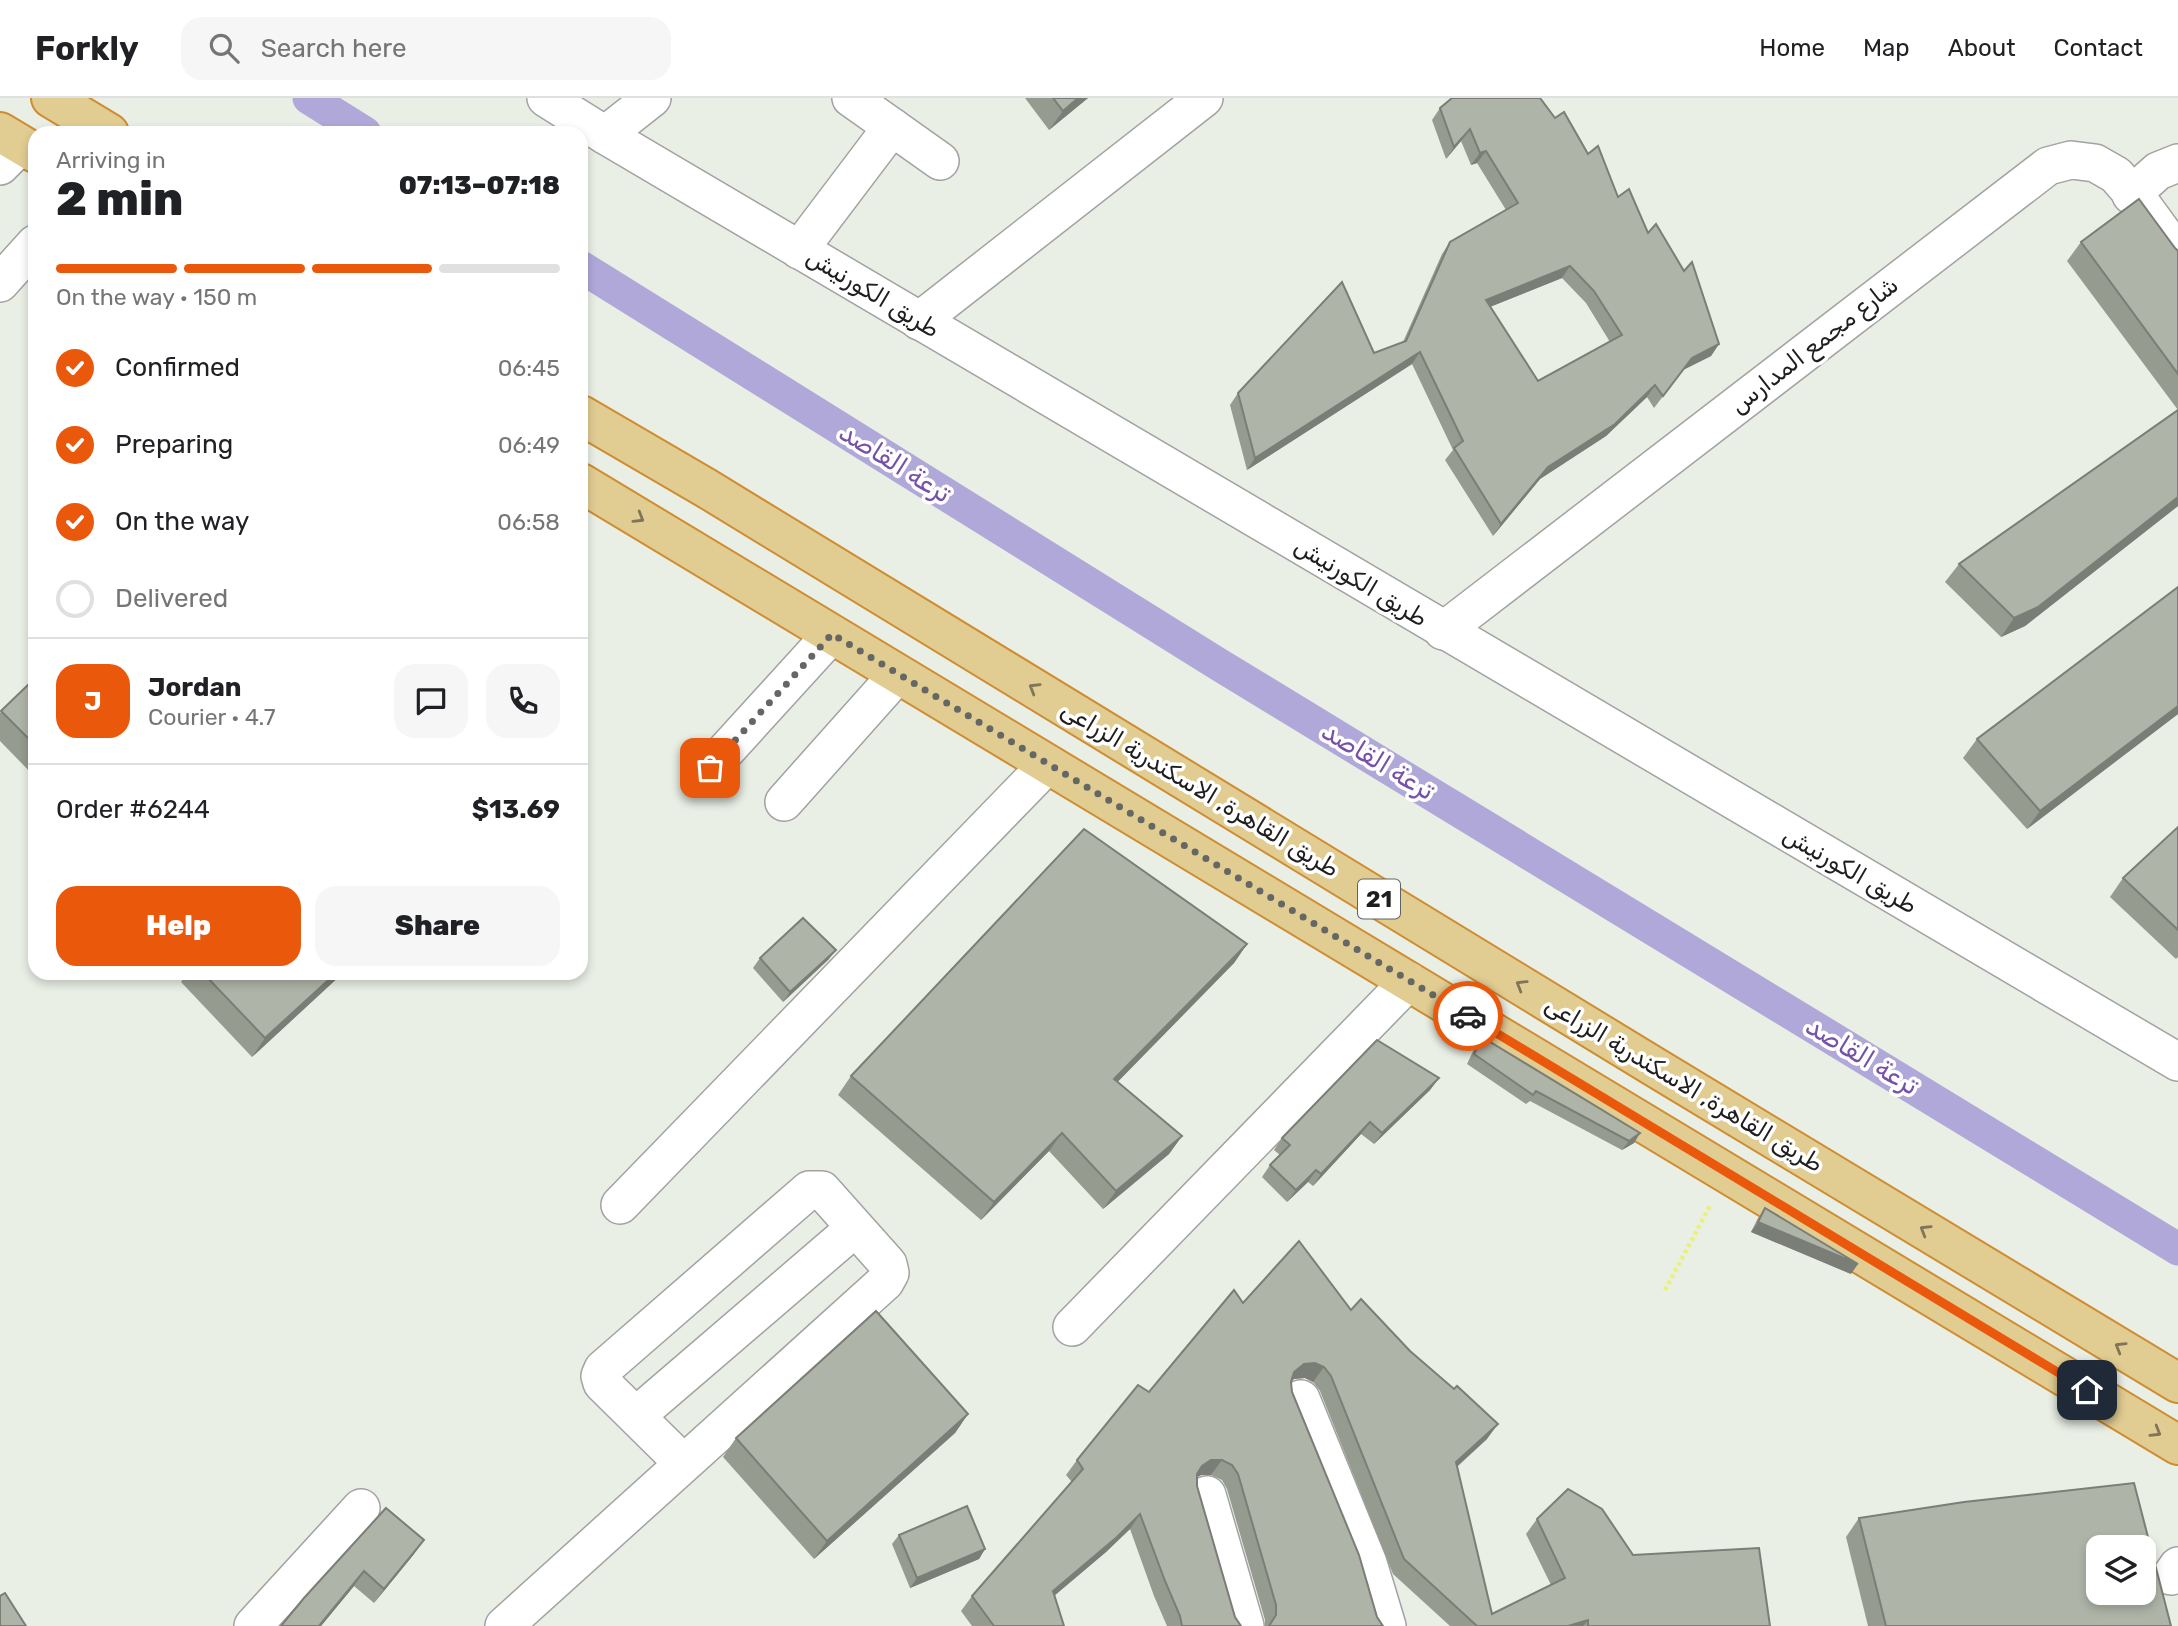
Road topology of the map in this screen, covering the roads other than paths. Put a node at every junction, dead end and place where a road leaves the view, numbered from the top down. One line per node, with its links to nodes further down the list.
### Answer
1 (51, 98): 6 (highway)
2 (546, 98): 8 (street, طريق الكورنيش)
3 (652, 98): 8 (street)
4 (851, 98): 7 (street)
5 (1204, 98): 16 (street)
6 (97, 126)
7 (892, 127): 9 (street); 12 (street)
8 (605, 135): 12 (street, طريق الكورنيش)
9 (940, 161)
10 (2178, 163): 11 (street)
11 (2131, 195): 14 (street, شارع مجمع المدارس); 21 (street, شارع مجمع المدارس)
12 (799, 250): 16 (street, طريق الكورنيش)
13 (28, 251): 15 (street)
14 (2178, 254)
15 (0, 283)
16 (919, 321): 21 (street, طريق الكورنيش)
17 (588, 419): 18 (highway, طريق القاهرة, الاسكندرية الزراعى / 21)
18 (706, 488): 20 (highway); 32 (highway, طريق القاهرة, الاسكندرية الزراعى / 21, one-way to 18)
19 (588, 496): 20 (highway, 21, one-way to 20)
20 (674, 539): 22 (highway, 21)
21 (1443, 631): 28 (street, طريق الكورنيش)
22 (832, 634): 23 (highway, 21); 25 (street)
23 (898, 674): 24 (highway, 21); 26 (street)
24 (1048, 764): 27 (highway, 21); 29 (street)
25 (710, 768)
26 (784, 802)
27 (1409, 981): 31 (street); 35 (highway, 21, one-way to 35)
28 (2178, 1062)
29 (620, 1205)
30 (855, 1228): 34 (street); 34 (street); 36 (street)
31 (1072, 1327)
32 (2178, 1382)
33 (1301, 1399): 42 (street)
34 (636, 1416): 36 (street)
35 (2178, 1445)
36 (683, 1463): 40 (street)
37 (1207, 1494): 41 (street)
38 (361, 1508): 39 (street)
39 (253, 1626)
40 (504, 1626)
41 (1245, 1626)
42 (1387, 1626)

